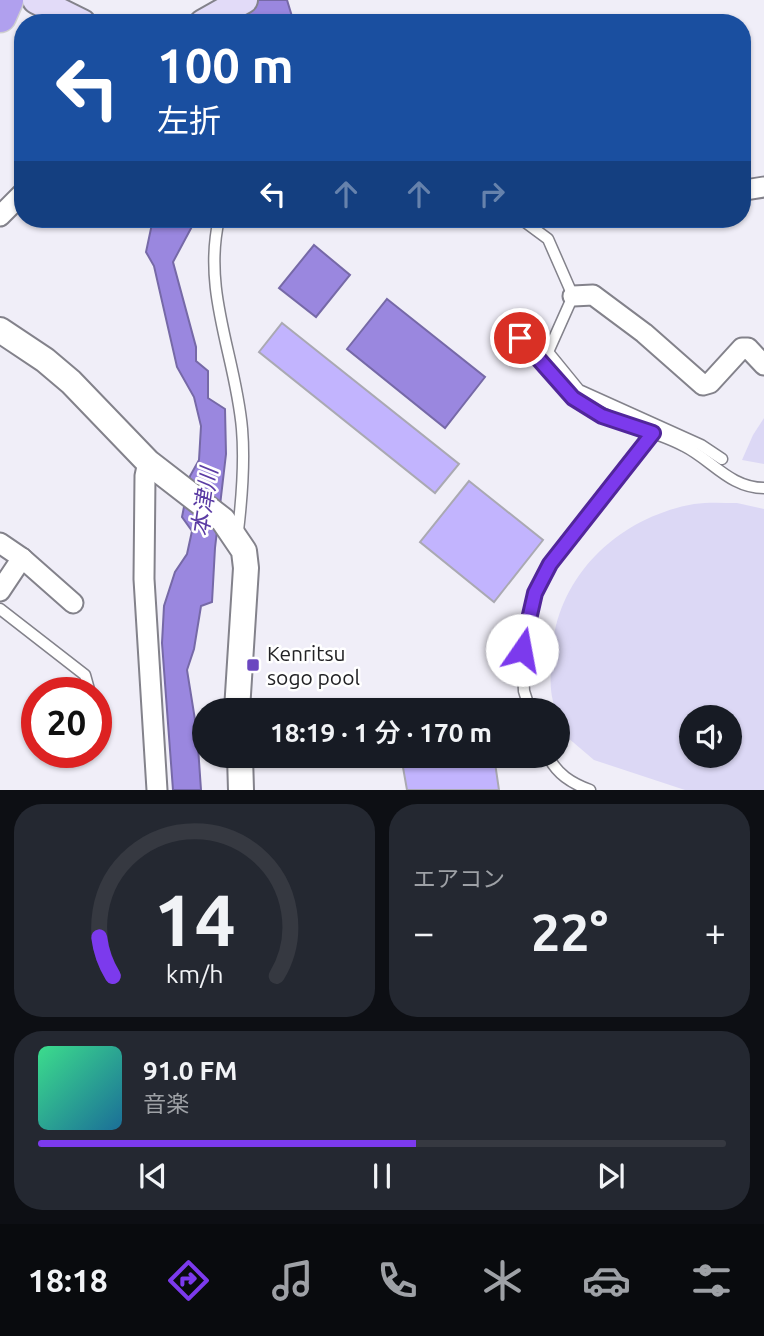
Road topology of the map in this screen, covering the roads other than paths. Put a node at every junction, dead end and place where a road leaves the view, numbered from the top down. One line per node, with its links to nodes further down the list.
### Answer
1 (7, 0): 6 (highway)
2 (36, 0): 4 (main road)
3 (244, 0): 5 (main road)
4 (64, 14)
5 (220, 14)
6 (0, 16)
7 (14, 202): 8 (street)
8 (0, 216)
9 (217, 228): 21 (lane)
10 (533, 228): 11 (lane)
11 (573, 296): 14 (street); 15 (lane)
12 (0, 330): 19 (street)
13 (520, 338): 16 (lane)
14 (764, 365)
15 (607, 402): 16 (lane); 18 (lane)
16 (602, 416): 17 (lane)
17 (653, 433): 20 (lane); 29 (lane)
18 (722, 459)
19 (155, 468): 21 (street); 32 (street)
20 (764, 488)
21 (231, 525): 28 (street)
22 (0, 543): 23 (street)
23 (22, 558): 24 (street); 25 (street)
24 (0, 591)
25 (73, 603)
26 (0, 609): 27 (lane)
27 (86, 677)
28 (238, 698)
29 (526, 698)
30 (240, 768): 33 (street)
31 (554, 768): 34 (lane)
32 (157, 790)
33 (241, 790)
34 (590, 790)

